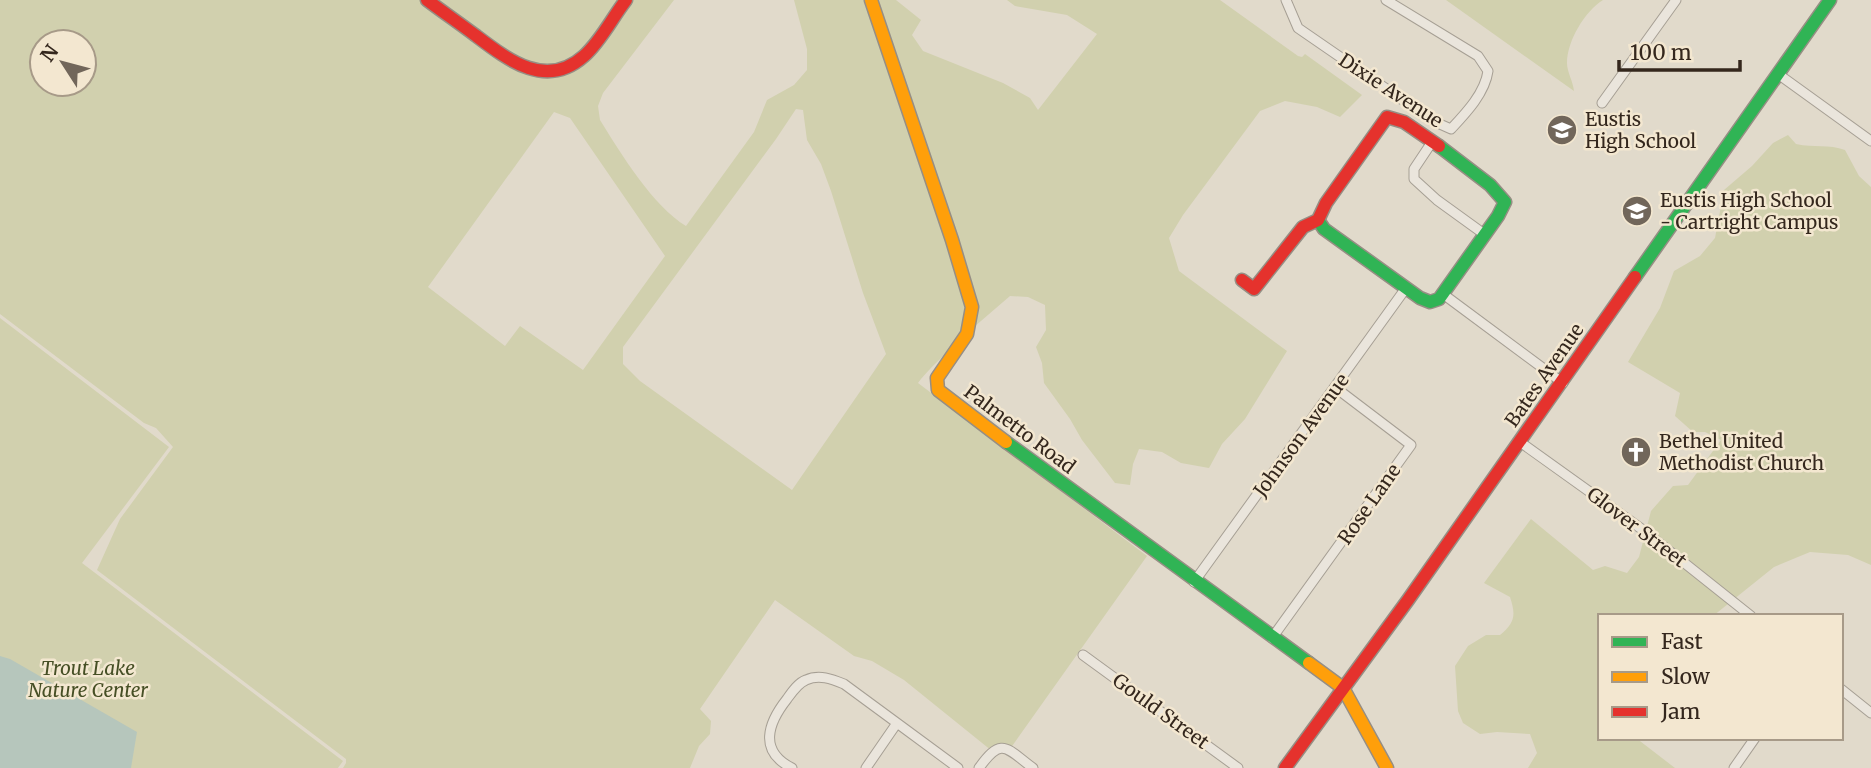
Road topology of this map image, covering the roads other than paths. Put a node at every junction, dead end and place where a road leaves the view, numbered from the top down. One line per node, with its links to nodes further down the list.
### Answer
1 (427, 0): 2 (street)
2 (626, 0)
3 (870, 0): 20 (street, Palmetto Road)
4 (1286, 0): 5 (street, Dixie Avenue)
5 (1386, 0)
6 (1676, 0): 9 (street)
7 (1830, 0): 8 (street, Bates Avenue)
8 (1778, 74): 10 (street); 17 (street, Bates Avenue)
9 (1602, 103)
10 (1871, 141)
11 (1432, 142): 12 (street); 13 (street); 13 (street)
12 (1318, 220): 14 (street); 15 (street)
13 (1484, 234): 16 (street)
14 (1242, 280)
15 (1406, 288): 16 (street); 18 (street, Johnson Avenue)
16 (1443, 294): 17 (street)
17 (1563, 383): 19 (street, Bates Avenue)
18 (1336, 388): 20 (street, Johnson Avenue); 22 (street, Rose Lane)
19 (1520, 442): 21 (street, Glover Street); 24 (street, Bates Avenue)
20 (1194, 582): 22 (street, Palmetto Road)
21 (1748, 614)
22 (1272, 638): 24 (street, Palmetto Road)
23 (1083, 654): 34 (street, Gould Street)
24 (1343, 688): 35 (street, Bates Avenue); 36 (street, Palmetto Road)
25 (1843, 691): 26 (street)
26 (1871, 713)
27 (897, 723): 29 (street); 30 (street); 31 (street)
28 (1754, 740): 37 (street)
29 (792, 768)
30 (866, 768)
31 (958, 768)
32 (979, 768): 33 (street)
33 (1033, 768)
34 (1238, 768)
35 (1285, 768)
36 (1387, 768)
37 (1734, 768)

